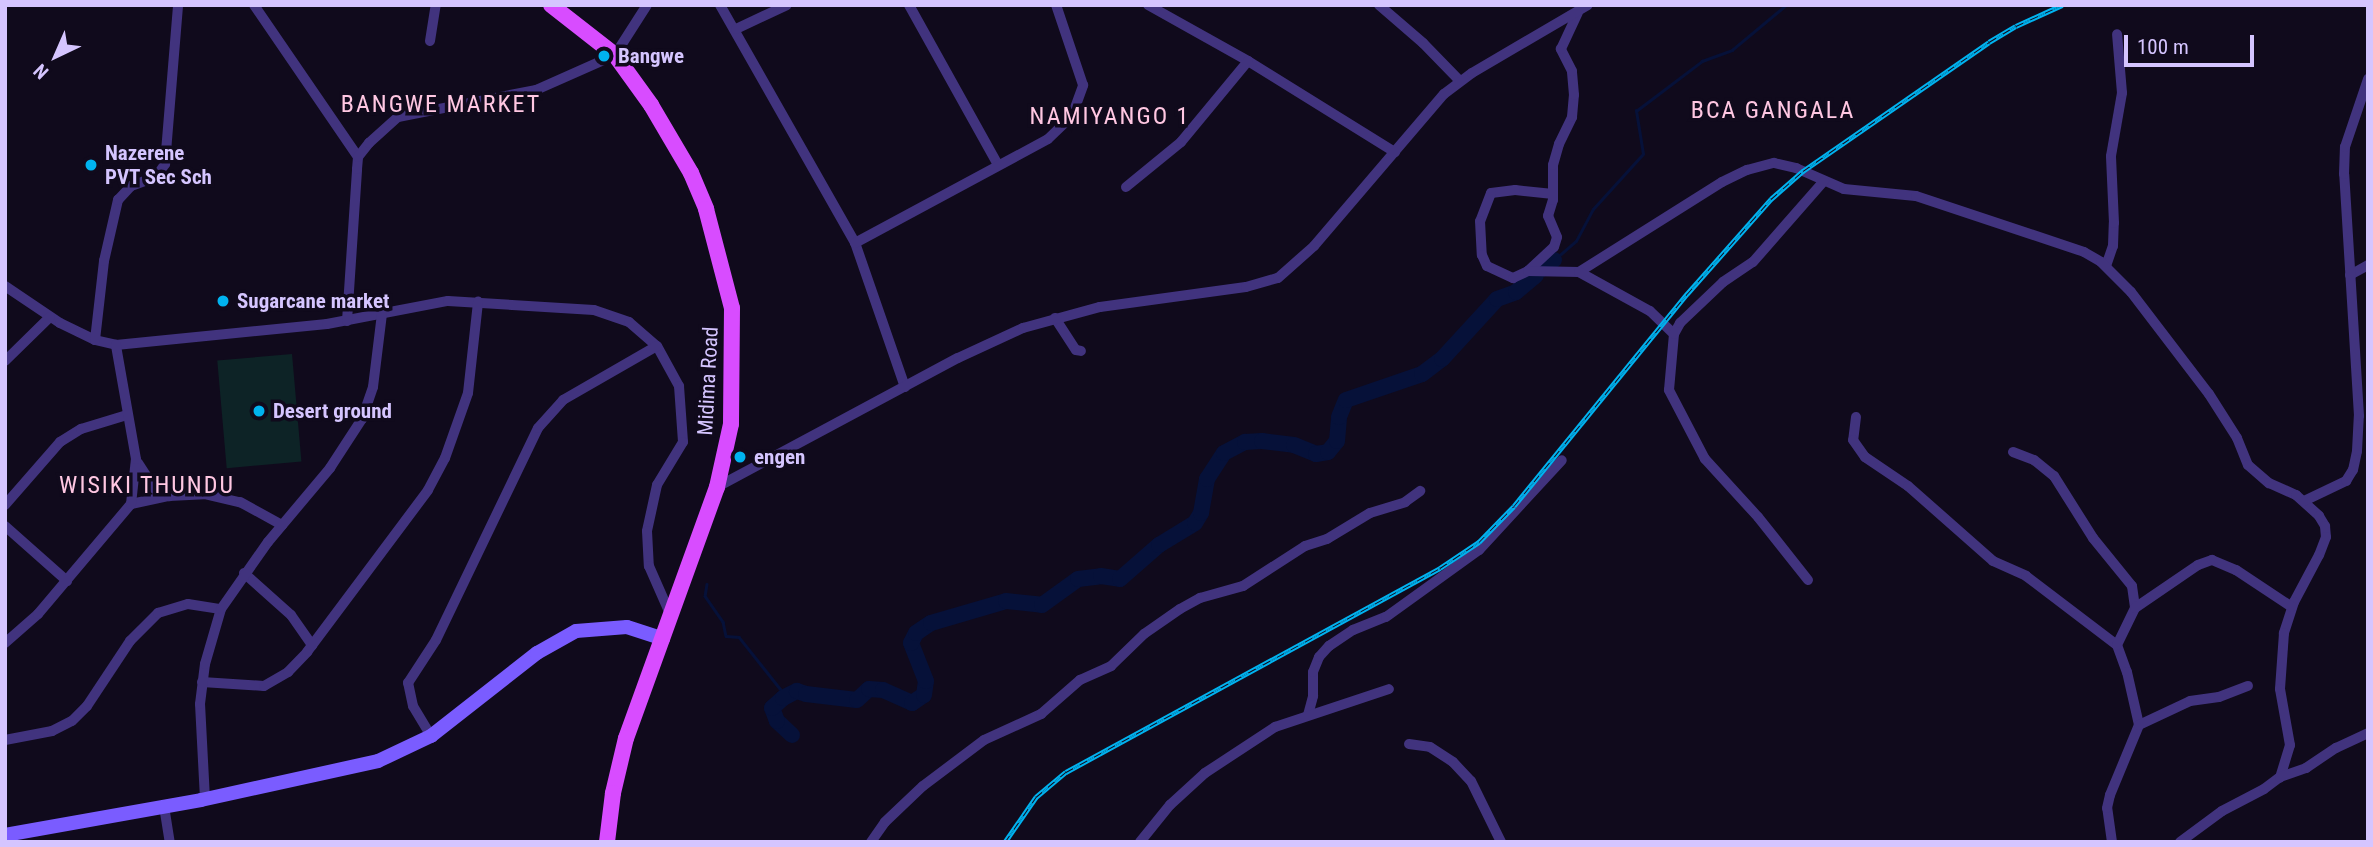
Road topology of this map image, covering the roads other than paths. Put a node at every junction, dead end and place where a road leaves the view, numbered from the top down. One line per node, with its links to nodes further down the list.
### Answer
1 (178, 5): 39 (street)
2 (254, 5): 21 (street)
3 (436, 5): 15 (street)
4 (551, 5): 16 (main road, Midima Road)
5 (647, 5): 16 (street)
6 (720, 5): 13 (street)
7 (787, 5): 13 (street)
8 (909, 5): 22 (street)
9 (1056, 5): 22 (street)
10 (1148, 5): 17 (street)
11 (1379, 5): 19 (street)
12 (1584, 8): 19 (street); 25 (street)
13 (736, 29): 26 (street)
14 (2117, 34): 28 (street)
15 (430, 41)
16 (615, 55): 21 (street); 51 (main road, Midima Road)
17 (1248, 61): 20 (street); 24 (street)
18 (2368, 79): 31 (street)
19 (1460, 81): 20 (street)
20 (1395, 152): 36 (street)
21 (358, 157): 37 (street)
22 (998, 165): 26 (street)
23 (1824, 181): 28 (street); 30 (street); 38 (street)
24 (1126, 187)
25 (1553, 194): 29 (street); 29 (street)
26 (855, 243): 44 (street)
27 (2368, 265): 31 (street)
28 (2106, 266): 54 (street)
29 (1528, 271): 30 (street)
30 (1579, 272): 38 (street)
31 (2350, 275): 45 (street)
32 (5, 286): 35 (street)
33 (478, 302): 34 (street); 41 (street); 68 (street)
34 (382, 314): 37 (street); 57 (street)
35 (50, 317): 39 (street); 43 (street)
36 (1055, 318): 42 (street); 44 (street)
37 (347, 321): 40 (street)
38 (1674, 334): 60 (street)
39 (95, 340): 40 (street)
40 (116, 345): 46 (street)
41 (657, 346): 65 (street); 76 (street)
42 (1081, 351)
43 (5, 361)
44 (905, 387): 51 (street)
45 (2362, 397): 54 (street)
46 (127, 415): 49 (street); 56 (street)
47 (1856, 416): 69 (street)
48 (2012, 452): 63 (street)
49 (136, 459): 53 (street); 55 (street)
50 (1562, 460): 73 (street)
51 (717, 487): 65 (main road, Midima Road)
52 (1420, 491): 85 (street)
53 (169, 496): 55 (street); 57 (street)
54 (2304, 501): 62 (street)
55 (131, 504): 61 (street)
56 (5, 505)
57 (282, 525): 59 (street)
58 (5, 526): 61 (street)
59 (244, 573): 64 (street); 68 (street)
60 (1808, 580)
61 (67, 581): 67 (street)
62 (2292, 607): 63 (street); 79 (street)
63 (2135, 608): 69 (street)
64 (220, 609): 70 (street); 77 (street)
65 (671, 616): 66 (main road, Midima Road)
66 (663, 639): 76 (street); 84 (main road, Midima Road)
67 (5, 643)
68 (312, 645): 70 (street)
69 (2117, 645): 74 (street)
70 (202, 682): 80 (street)
71 (2248, 686): 74 (street)
72 (1389, 689): 73 (street)
73 (1308, 715): 86 (street)
74 (2139, 725): 88 (street)
75 (2368, 733): 79 (street)
76 (431, 736): 80 (street)
77 (5, 740)
78 (1409, 744): 87 (street)
79 (2280, 777): 89 (street)
80 (205, 799): 81 (street)
81 (164, 806): 82 (street); 83 (street)
82 (5, 835)
83 (170, 842)
84 (607, 842)
85 (871, 842)
86 (1140, 842)
87 (1501, 842)
88 (2112, 842)
89 (2180, 842)

